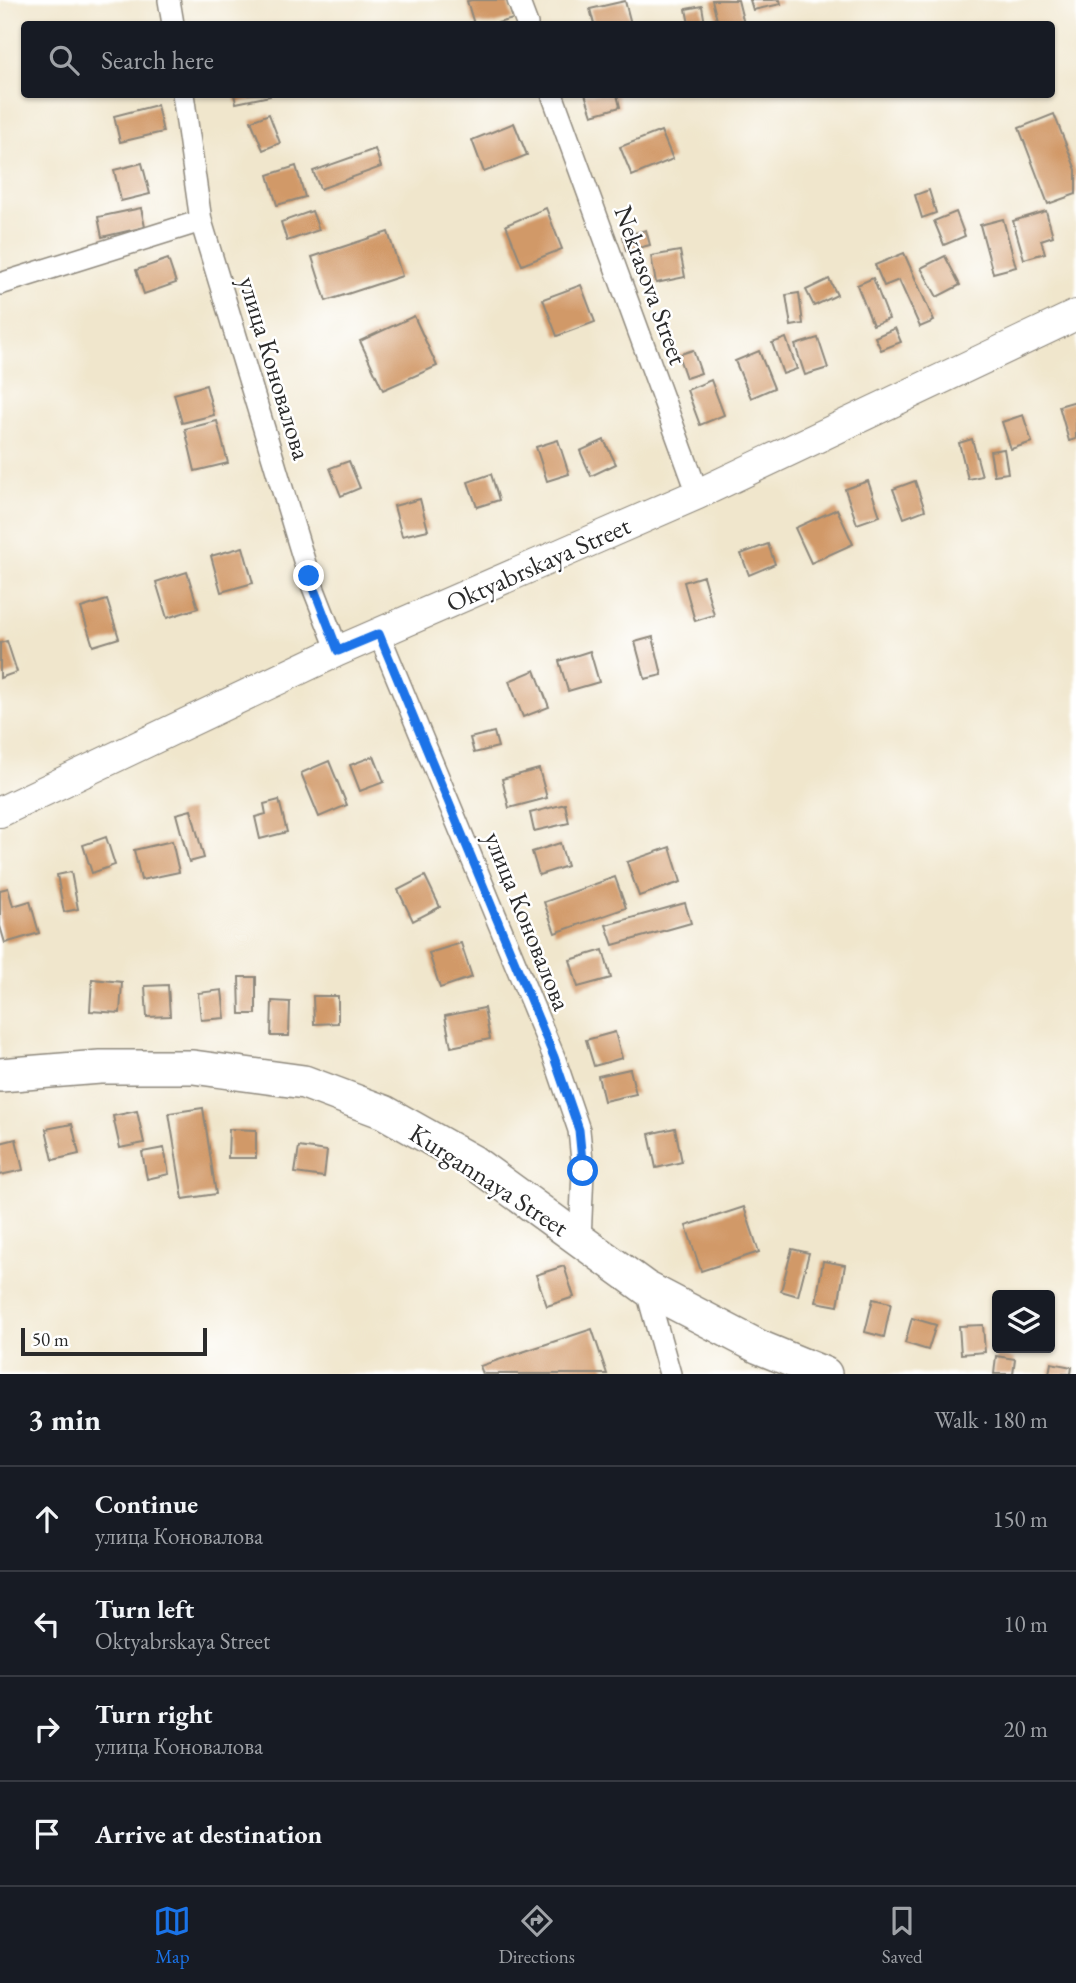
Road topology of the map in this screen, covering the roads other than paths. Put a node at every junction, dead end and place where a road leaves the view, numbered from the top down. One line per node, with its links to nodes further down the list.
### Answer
1 (169, 0): 3 (street)
2 (518, 0): 4 (street)
3 (172, 21)
4 (526, 21)
5 (184, 98): 7 (street, улица Коновалова)
6 (553, 98): 10 (street, Nekrasova Street)
7 (201, 221): 8 (street); 12 (street, улица Коновалова)
8 (0, 284)
9 (1076, 315): 10 (street, Oktyabrskaya Street)
10 (698, 494): 11 (street, Oktyabrskaya Street)
11 (379, 634): 12 (street, Oktyabrskaya Street); 15 (street, улица Коновалова)
12 (338, 651): 13 (street, Oktyabrskaya Street)
13 (0, 812)
14 (0, 1075): 15 (main road, Kurgannaya Street)
15 (580, 1240): 16 (main road, Kurgannaya Street)
16 (646, 1289): 17 (street); 18 (main road, Kurgannaya Street)
17 (670, 1374)
18 (825, 1374)

